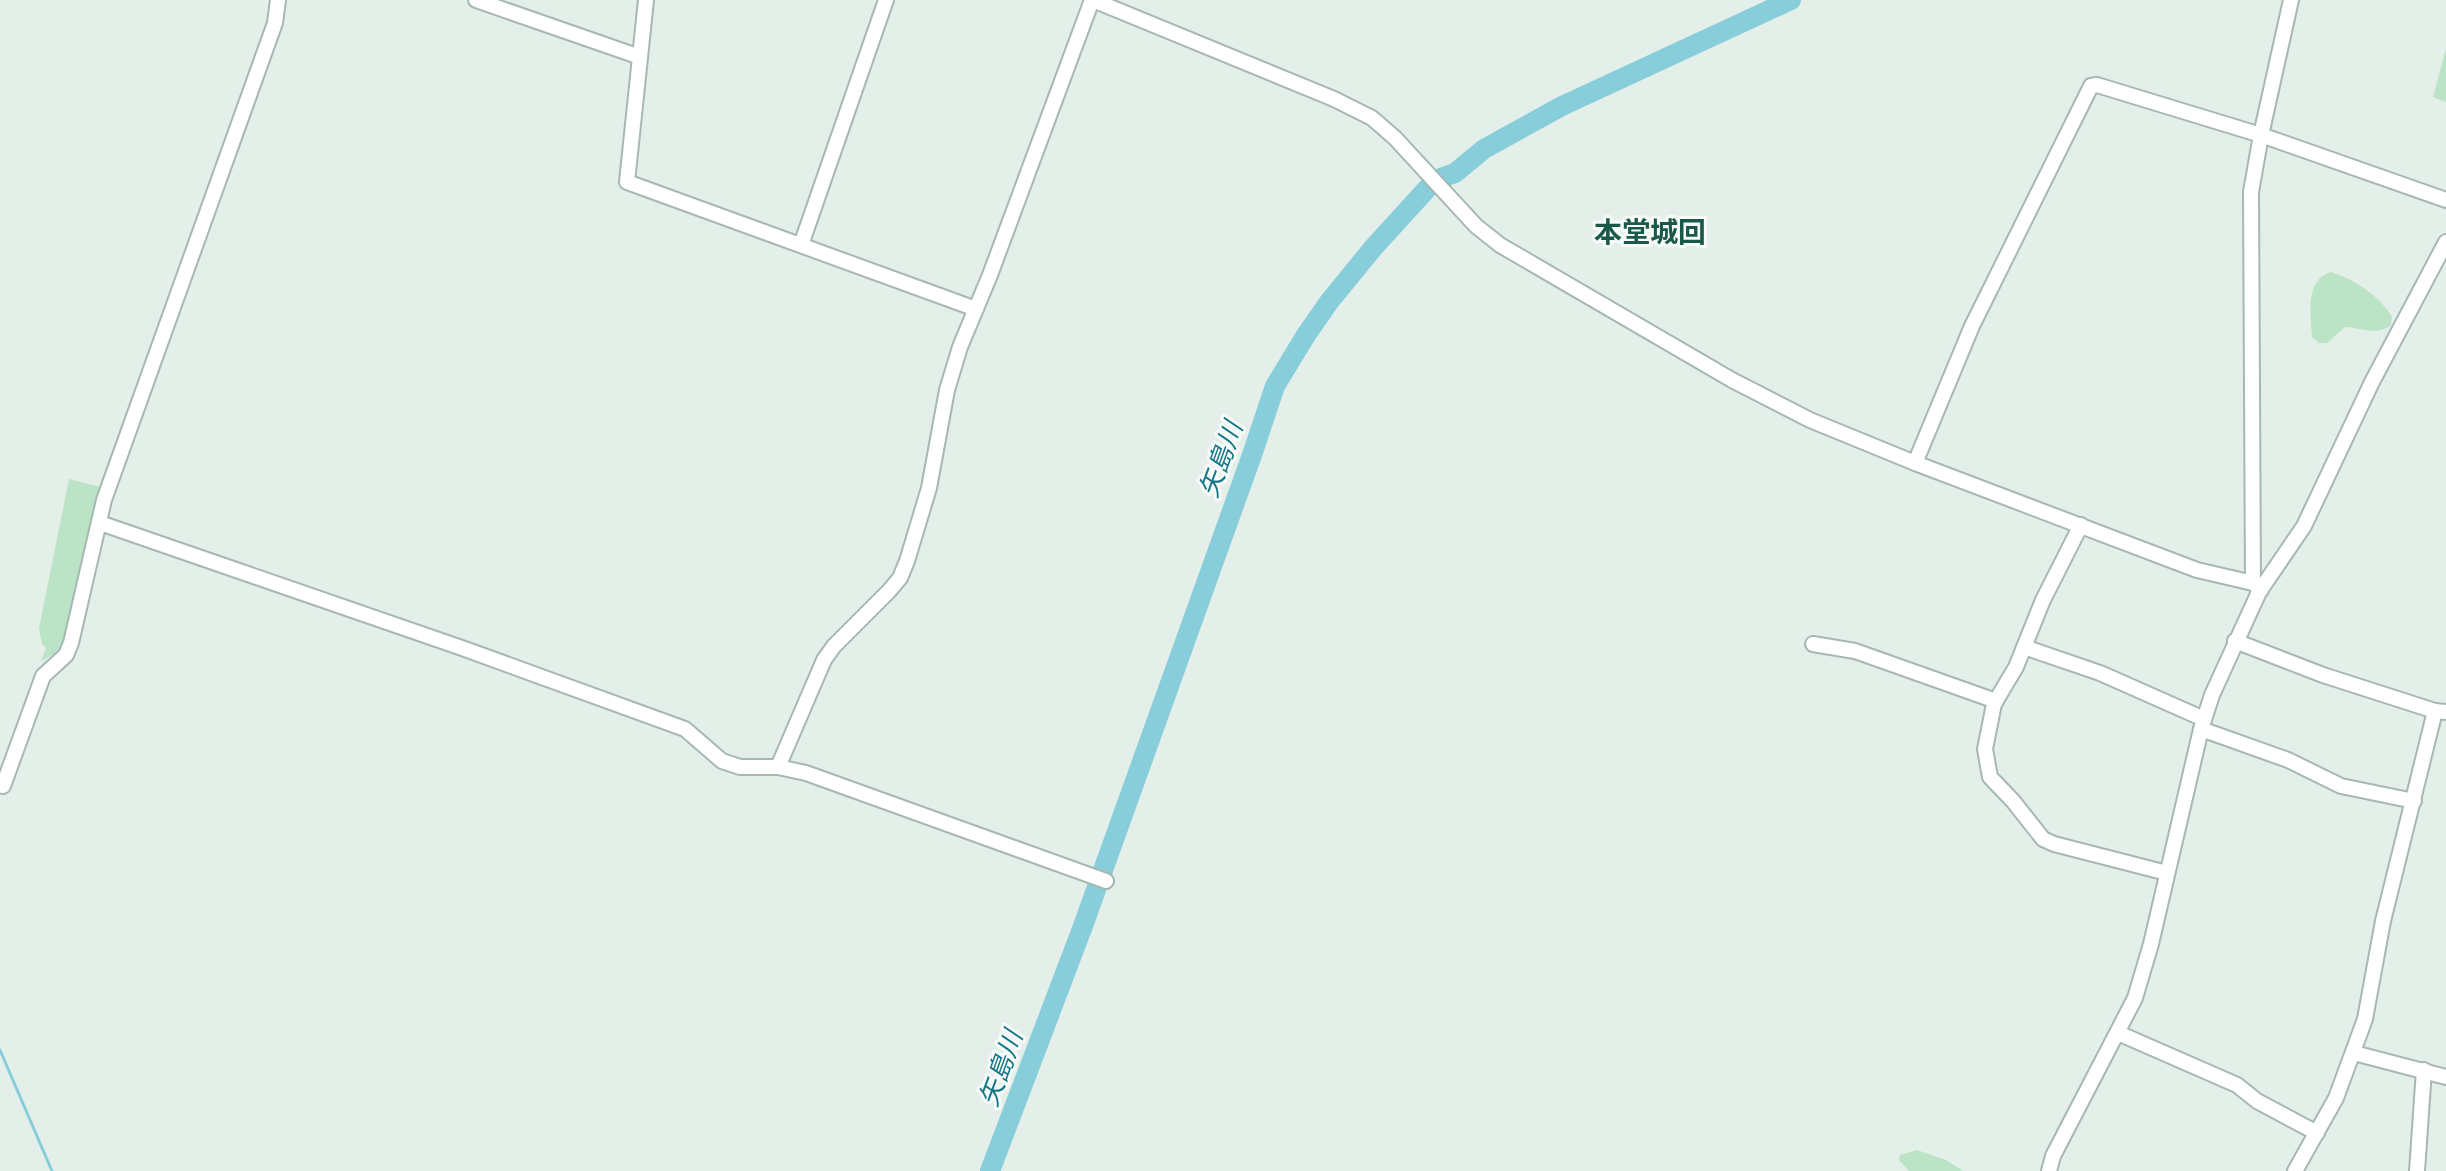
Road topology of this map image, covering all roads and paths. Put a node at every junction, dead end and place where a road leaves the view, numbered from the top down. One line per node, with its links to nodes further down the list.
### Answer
1 (278, 0): 14 (street)
2 (476, 0): 7 (street)
3 (646, 0): 7 (street)
4 (886, 0): 11 (street)
5 (1092, 0): 12 (street); 13 (street)
6 (2291, 0): 8 (street)
7 (640, 57): 11 (street)
8 (2261, 135): 9 (street); 13 (street); 16 (street)
9 (2446, 200)
10 (2446, 242): 16 (street)
11 (801, 245): 12 (street)
12 (976, 309): 23 (street)
13 (1915, 463): 15 (street)
14 (100, 523): 23 (street); 24 (street)
15 (2081, 525): 16 (street); 19 (street)
16 (2257, 586): 17 (street)
17 (2235, 641): 21 (street); 22 (street)
18 (1813, 644): 20 (street)
19 (2024, 647): 20 (street); 22 (street)
20 (1996, 701): 26 (street)
21 (2440, 712): 25 (street)
22 (2203, 724): 25 (street); 26 (street)
23 (778, 767): 27 (street)
24 (0, 785)
25 (2414, 801): 29 (street)
26 (2167, 873): 28 (street)
27 (1106, 881)
28 (2118, 1033): 32 (street); 33 (street)
29 (2354, 1053): 30 (street); 32 (street)
30 (2424, 1070): 31 (street); 35 (street)
31 (2446, 1077)
32 (2317, 1133): 34 (street)
33 (2049, 1171)
34 (2295, 1171)
35 (2417, 1171)

